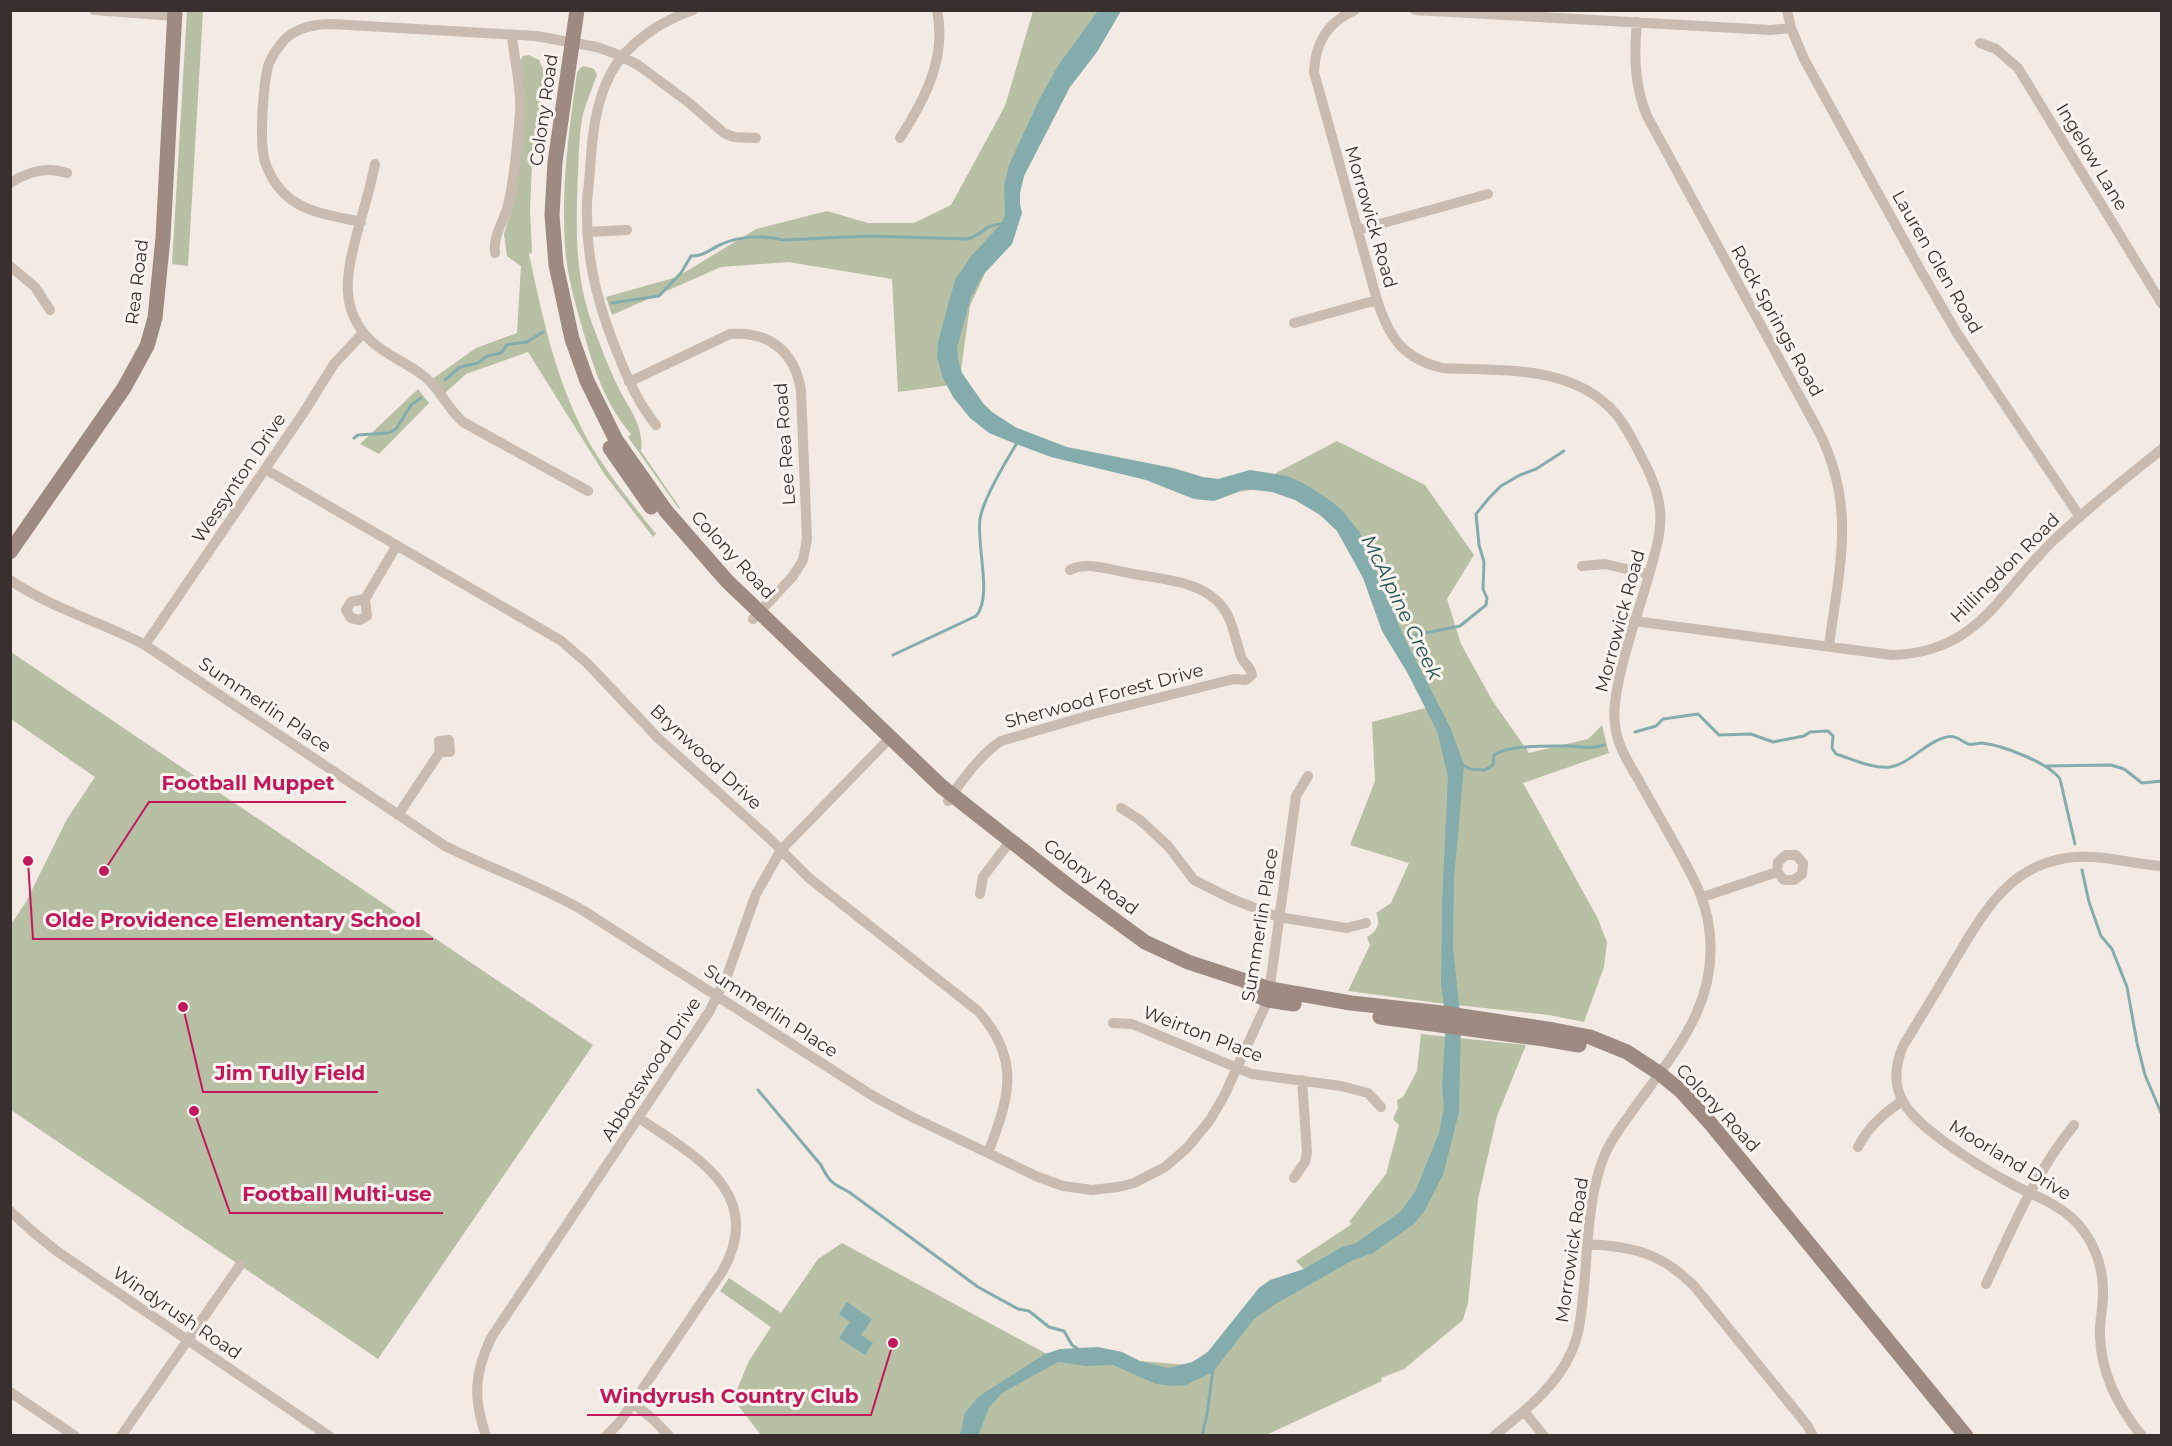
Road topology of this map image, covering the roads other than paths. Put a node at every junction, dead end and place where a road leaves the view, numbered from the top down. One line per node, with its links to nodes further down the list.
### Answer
1 (94, 10): 9 (street)
2 (569, 10): 13 (main road, Colony Road)
3 (578, 10): 13 (main road, Colony Road)
4 (693, 10): 15 (street)
5 (937, 10): 17 (street)
6 (1355, 10): 24 (street, Morrowick Road)
7 (1415, 10): 10 (street)
8 (1787, 10): 11 (street, Lauren Glen Road)
9 (175, 13): 40 (main road, Rea Road)
10 (1637, 22): 11 (street); 49 (street, Rock Springs Road)
11 (1791, 28): 38 (street, Lauren Glen Road)
12 (512, 35): 13 (street); 22 (street); 26 (street)
13 (569, 42): 15 (street); 46 (main road, Colony Road)
14 (1980, 43): 29 (street, Ingelow Lane)
15 (623, 57): 16 (street); 25 (street)
16 (756, 138)
17 (900, 138)
18 (375, 164): 22 (street)
19 (67, 173): 20 (street)
20 (10, 183)
21 (1488, 194): 24 (street)
22 (360, 222): 32 (street)
23 (627, 230): 25 (street)
24 (1358, 230): 28 (street, Morrowick Road)
25 (587, 232): 33 (street)
26 (495, 253)
27 (10, 266): 30 (street)
28 (1377, 300): 31 (street); 43 (street, Morrowick Road)
29 (2162, 304)
30 (50, 310)
31 (1294, 323)
32 (363, 333): 36 (street, Wessynton Drive); 37 (street)
33 (629, 382): 34 (street); 46 (street, Lee Rea Road)
34 (656, 425)
35 (2162, 448): 38 (street, Hillingdon Road)
36 (265, 470): 39 (street, Brynwood Drive); 48 (street, Wessynton Drive)
37 (588, 491)
38 (2080, 517): 49 (street, Hillingdon Road)
39 (397, 545): 45 (street); 57 (street, Brynwood Drive)
40 (10, 552)
41 (1582, 566): 43 (street)
42 (1070, 570): 53 (street, Sherwood Forest Drive)
43 (1648, 574): 47 (street, Morrowick Road)
44 (10, 580): 48 (street, Summerlin Place)
45 (365, 599)
46 (757, 615): 50 (main road, Colony Road)
47 (1634, 621): 49 (street, Hillingdon Road); 61 (street, Morrowick Road)
48 (145, 645): 55 (street, Summerlin Place)
49 (1829, 646)
50 (886, 741): 53 (main road, Colony Road); 57 (street, Abbotswood Drive)
51 (440, 752): 55 (street)
52 (1308, 776): 62 (street, Summerlin Place)
53 (950, 797): 56 (main road, Colony Road)
54 (1121, 808): 62 (street)
55 (398, 815): 65 (street, Summerlin Place)
56 (1008, 843): 60 (street); 64 (main road, Colony Road)
57 (781, 850): 65 (street, Abbotswood Drive); 75 (street, Brynwood Drive)
58 (2162, 867): 70 (street)
59 (1777, 872): 61 (street)
60 (980, 894)
61 (1703, 897): 68 (street, Morrowick Road)
62 (1278, 917): 63 (street); 64 (street, Summerlin Place)
63 (1366, 923)
64 (1269, 995): 67 (street, Summerlin Place); 68 (main road, Colony Road)
65 (718, 996): 72 (street, Abbotswood Drive); 75 (street, Summerlin Place)
66 (1113, 1023): 67 (street, Weirton Place)
67 (1237, 1066): 69 (street, Weirton Place); 75 (street, Summerlin Place)
68 (1656, 1076): 79 (street, Morrowick Road); 95 (main road, Colony Road); 96 (main road, Colony Road)
69 (1302, 1080): 71 (street, Weirton Place); 76 (street)
70 (1902, 1101): 74 (street); 77 (street, Moorland Drive)
71 (1381, 1107)
72 (639, 1118): 84 (street); 89 (street, Abbotswood Drive)
73 (2074, 1125): 77 (street)
74 (1858, 1147)
75 (988, 1153)
76 (1294, 1178)
77 (2029, 1192): 81 (street); 97 (street, Moorland Drive)
78 (10, 1211): 82 (street, Windyrush Road)
79 (1589, 1244): 85 (street, Morrowick Road); 94 (street)
80 (240, 1265): 82 (street)
81 (1986, 1284)
82 (188, 1340): 87 (street); 88 (street, Windyrush Road)
83 (10, 1392): 86 (street)
84 (633, 1403): 90 (street); 91 (street)
85 (1524, 1411): 92 (street, Morrowick Road); 93 (street)
86 (75, 1436)
87 (121, 1436)
88 (329, 1436)
89 (486, 1436)
90 (606, 1436)
91 (669, 1436)
92 (1494, 1436)
93 (1544, 1436)
94 (1813, 1436)
95 (1954, 1436)
96 (1965, 1436)
97 (2142, 1436)

